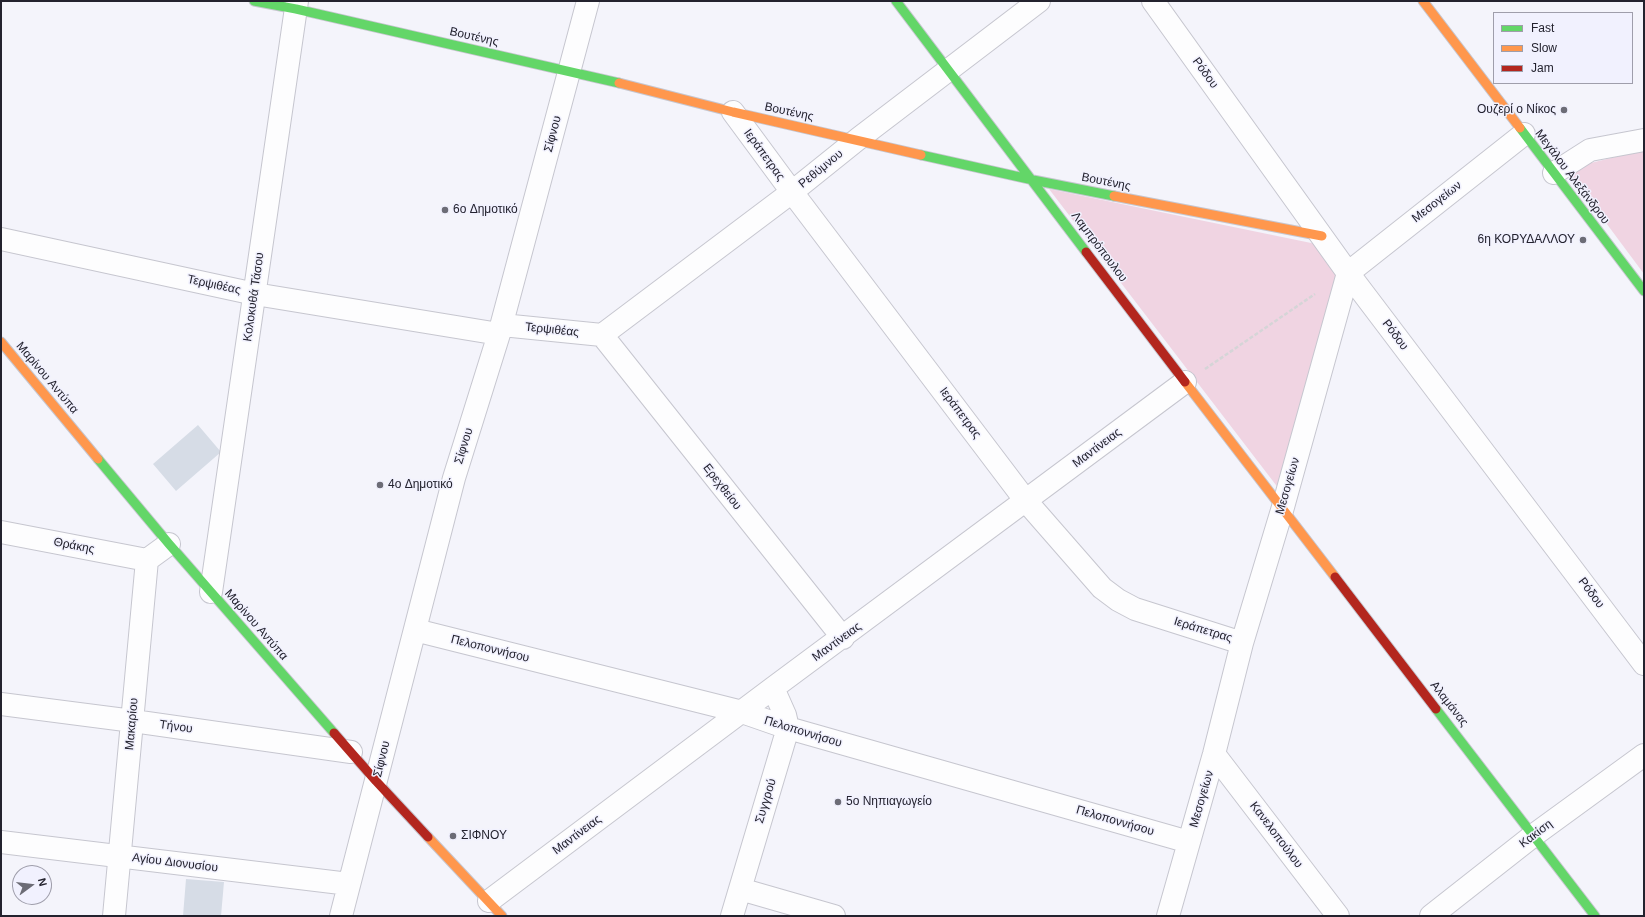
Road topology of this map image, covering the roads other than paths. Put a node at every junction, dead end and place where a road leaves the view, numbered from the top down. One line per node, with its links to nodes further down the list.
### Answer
1 (254, 1): 7 (street, Βουτένης)
2 (588, 1): 9 (street, Σίφνου)
3 (896, 1): 8 (street, Λαμπρόπουλου)
4 (1039, 1): 8 (street, Ρεθύμνου)
5 (1153, 1): 17 (street, Ρόδου)
6 (1422, 1): 11 (street, Μεγάλου Αλεξάνδρου)
7 (296, 5): 9 (street, Βουτένης); 21 (street, Κολοκυθά Τάσου)
8 (949, 70): 12 (street, Ρεθύμνου); 15 (street, Λαμπρόπουλου)
9 (570, 71): 10 (street, Βουτένης); 22 (street, Σίφνου)
10 (733, 112): 12 (street, Βουτένης); 16 (street, Ιεράπετρας)
11 (1524, 134): 14 (street, Μεγάλου Αλεξάνδρου); 19 (street, Μεσογείων)
12 (858, 139): 15 (street, Βουτένης); 16 (street, Ρεθύμνου)
13 (1644, 140): 14 (street)
14 (1554, 173): 20 (street, Μεγάλου Αλεξάνδρου)
15 (1033, 180): 17 (street, Βουτένης); 25 (street, Λαμπρόπουλου)
16 (792, 192): 23 (street, Ρεθύμνου); 26 (street, Ιεράπετρας)
17 (1322, 236): 19 (street, Ρόδου)
18 (1, 239): 21 (street, Τερψιθέας)
19 (1348, 273): 27 (street, Μεσογείων); 35 (street, Ρόδου)
20 (1644, 291)
21 (255, 294): 22 (street, Τερψιθέας); 31 (street, Κολοκυθά Τάσου)
22 (501, 329): 23 (street, Τερψιθέας); 32 (street, Σίφνου)
23 (602, 335): 33 (street, Ερεχθείου)
24 (1, 342): 29 (street, Μαρίνου Αντύπα)
25 (1185, 382): 26 (street, Μαντίνειας); 27 (street, Λαμπρόπουλου)
26 (1026, 501): 33 (street, Μαντίνειας); 34 (street, Ιεράπετρας)
27 (1283, 507): 34 (street, Μεσογείων); 45 (street, Αλαμάνας)
28 (1, 532): 30 (street, Θράκης)
29 (169, 544): 30 (street); 31 (street, Μαρίνου Αντύπα)
30 (146, 560): 39 (street, Μακαρίου)
31 (211, 592): 41 (street, Μαρίνου Αντύπα)
32 (415, 630): 38 (street, Πελοποννήσου); 44 (street, Σίφνου)
33 (843, 638): 36 (street, Μαντίνειας)
34 (1242, 643): 42 (street, Μεσογείων)
35 (1644, 664)
36 (773, 688): 38 (street, Μαντίνειας); 40 (street)
37 (1, 704): 39 (street, Τήνου)
38 (742, 712): 40 (street, Πελοποννήσου); 51 (street, Μαντίνειας)
39 (132, 721): 41 (street, Τήνου); 48 (street, Μακαρίου)
40 (788, 728): 47 (street, Πελοποννήσου); 50 (street, Συγγρού)
41 (351, 752): 44 (street, Μαρίνου Αντύπα)
42 (1214, 754): 47 (street, Μεσογείων); 57 (street, Κανελοπούλου)
43 (1644, 755): 45 (street, Κακίση)
44 (376, 781): 49 (street, Σίφνου); 51 (street, Μαρίνου Αντύπα)
45 (1534, 835): 58 (street, Κακίση); 59 (street, Αλαμάνας)
46 (1, 842): 48 (street, Αγίου Διονυσίου)
47 (1189, 842): 56 (street, Μεσογείων)
48 (119, 856): 49 (street, Αγίου Διονυσίου); 52 (street, Μακαρίου)
49 (349, 884): 53 (street, Σίφνου)
50 (740, 889): 54 (street, Συγγρού); 55 (street)
51 (496, 909)
52 (114, 916)
53 (341, 916)
54 (732, 916)
55 (834, 916)
56 (1168, 916)
57 (1338, 916)
58 (1431, 916)
59 (1595, 916)

